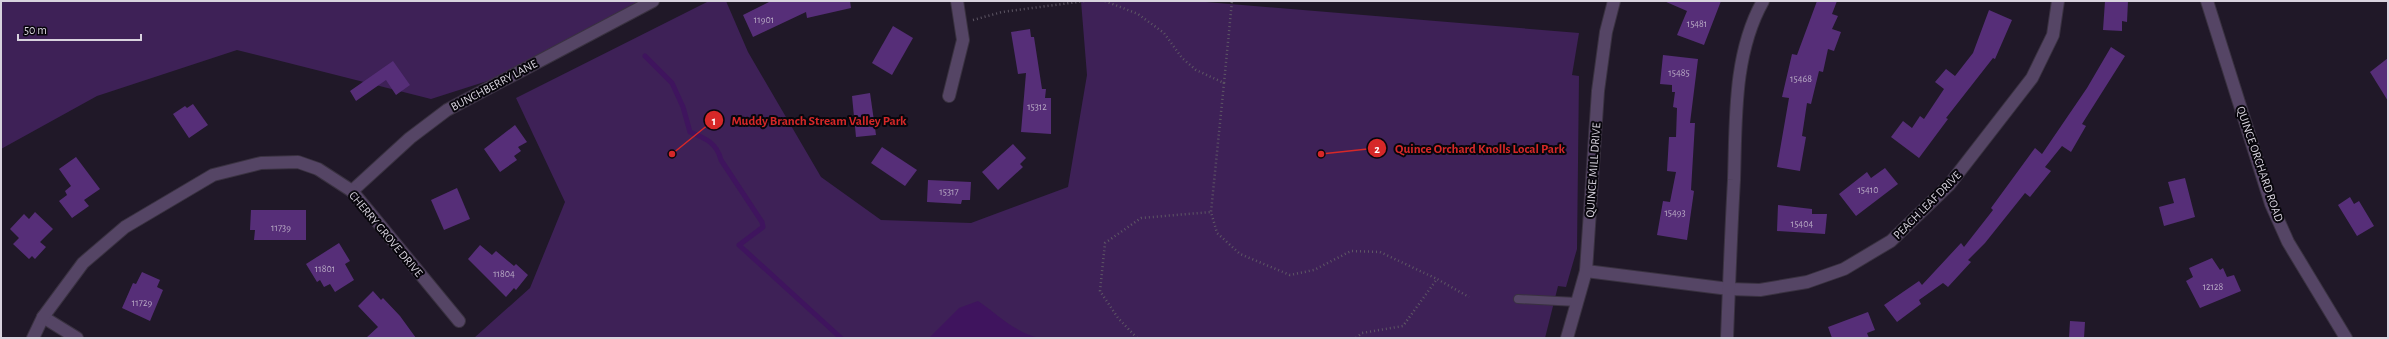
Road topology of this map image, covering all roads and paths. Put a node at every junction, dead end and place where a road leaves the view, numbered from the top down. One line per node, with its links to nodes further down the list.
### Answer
1 (653, 1): 13 (street, BUNCHBERRY LANE)
2 (957, 1): 10 (street)
3 (1086, 1): 10 (path)
4 (1105, 1): 11 (path)
5 (1232, 1): 11 (path)
6 (1614, 1): 15 (street, QUINCE MILL DRIVE)
7 (1763, 1): 17 (street)
8 (2058, 1): 17 (street, PEACH LEAF DRIVE)
9 (2207, 1): 29 (street, QUINCE ORCHARD ROAD)
10 (961, 21): 12 (street)
11 (1224, 83): 14 (path)
12 (949, 96)
13 (352, 191): 21 (street, CHERRY GROVE DRIVE); 22 (street, CHERRY GROVE DRIVE)
14 (1211, 212): 16 (path); 25 (path)
15 (1586, 271): 17 (street, PEACH LEAF DRIVE); 20 (street, QUINCE MILL DRIVE)
16 (1437, 279): 18 (path); 26 (path)
17 (1729, 289): 28 (street)
18 (1469, 297)
19 (1518, 299): 20 (lane)
20 (1577, 302): 27 (street, QUINCE MILL DRIVE)
21 (43, 317): 23 (street, CHERRY GROVE DRIVE); 24 (street)
22 (459, 322)
23 (33, 338)
24 (77, 338)
25 (1138, 338)
26 (1356, 338)
27 (1567, 338)
28 (1727, 338)
29 (2346, 338)

